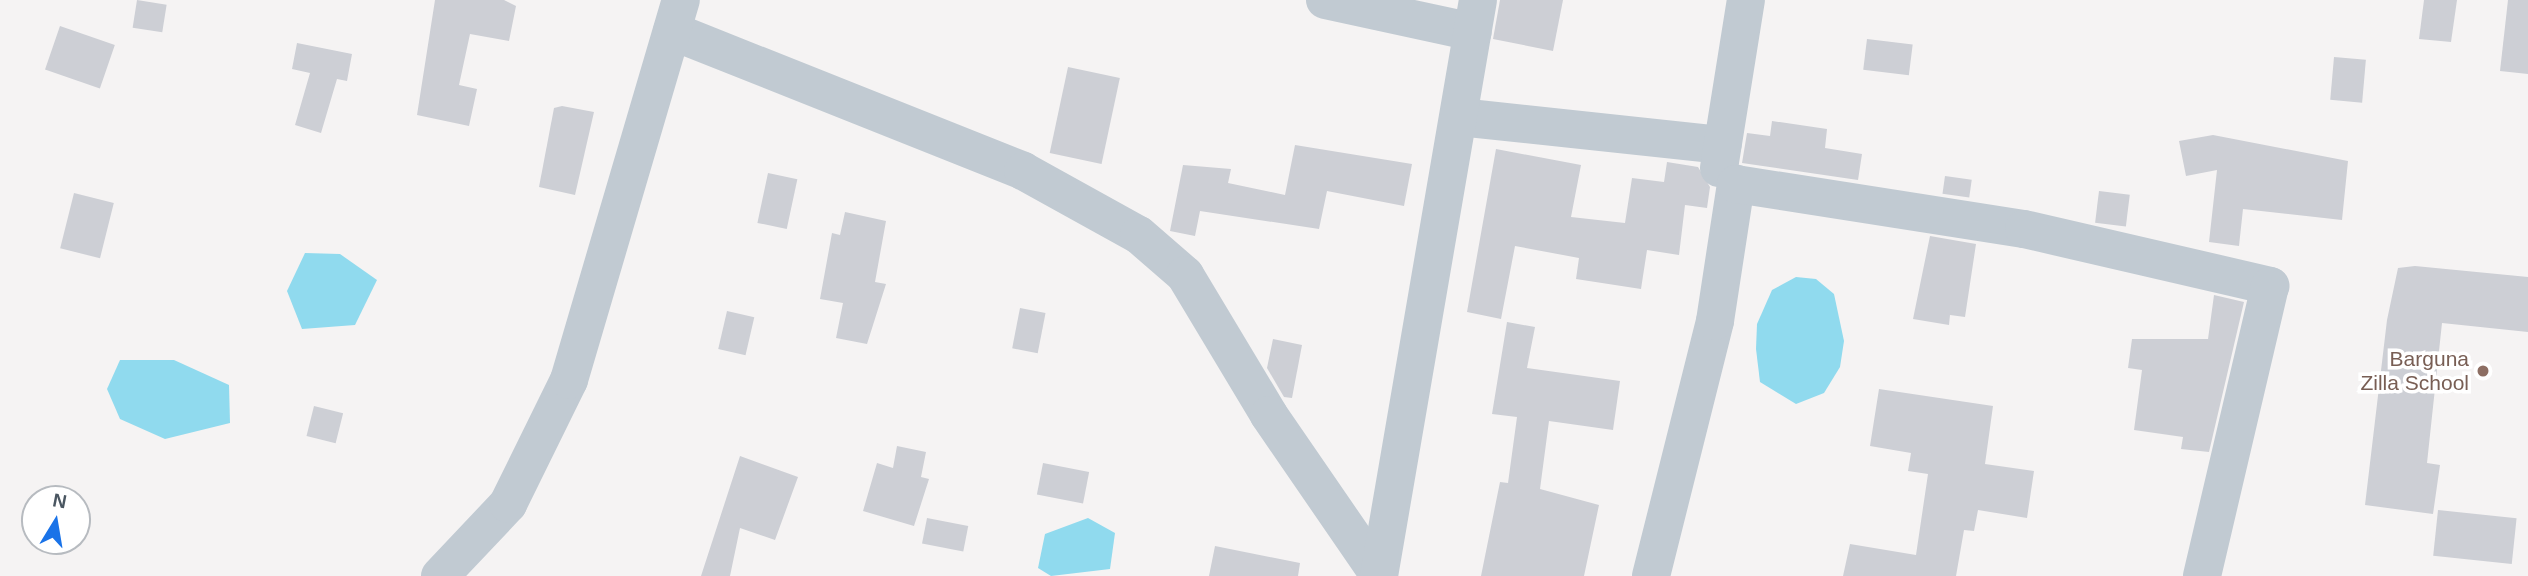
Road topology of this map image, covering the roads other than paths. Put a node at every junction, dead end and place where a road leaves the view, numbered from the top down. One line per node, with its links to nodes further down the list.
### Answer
1 (1325, 0): 4 (street)
2 (1746, 0): 6 (street)
3 (677, 16): 8 (street); 9 (street)
4 (1475, 16): 5 (street)
5 (1459, 117): 6 (street); 8 (street)
6 (1723, 145): 7 (street)
7 (1736, 184): 10 (street); 11 (street)
8 (1379, 575)
9 (440, 576)
10 (1651, 576)
11 (2202, 576)

